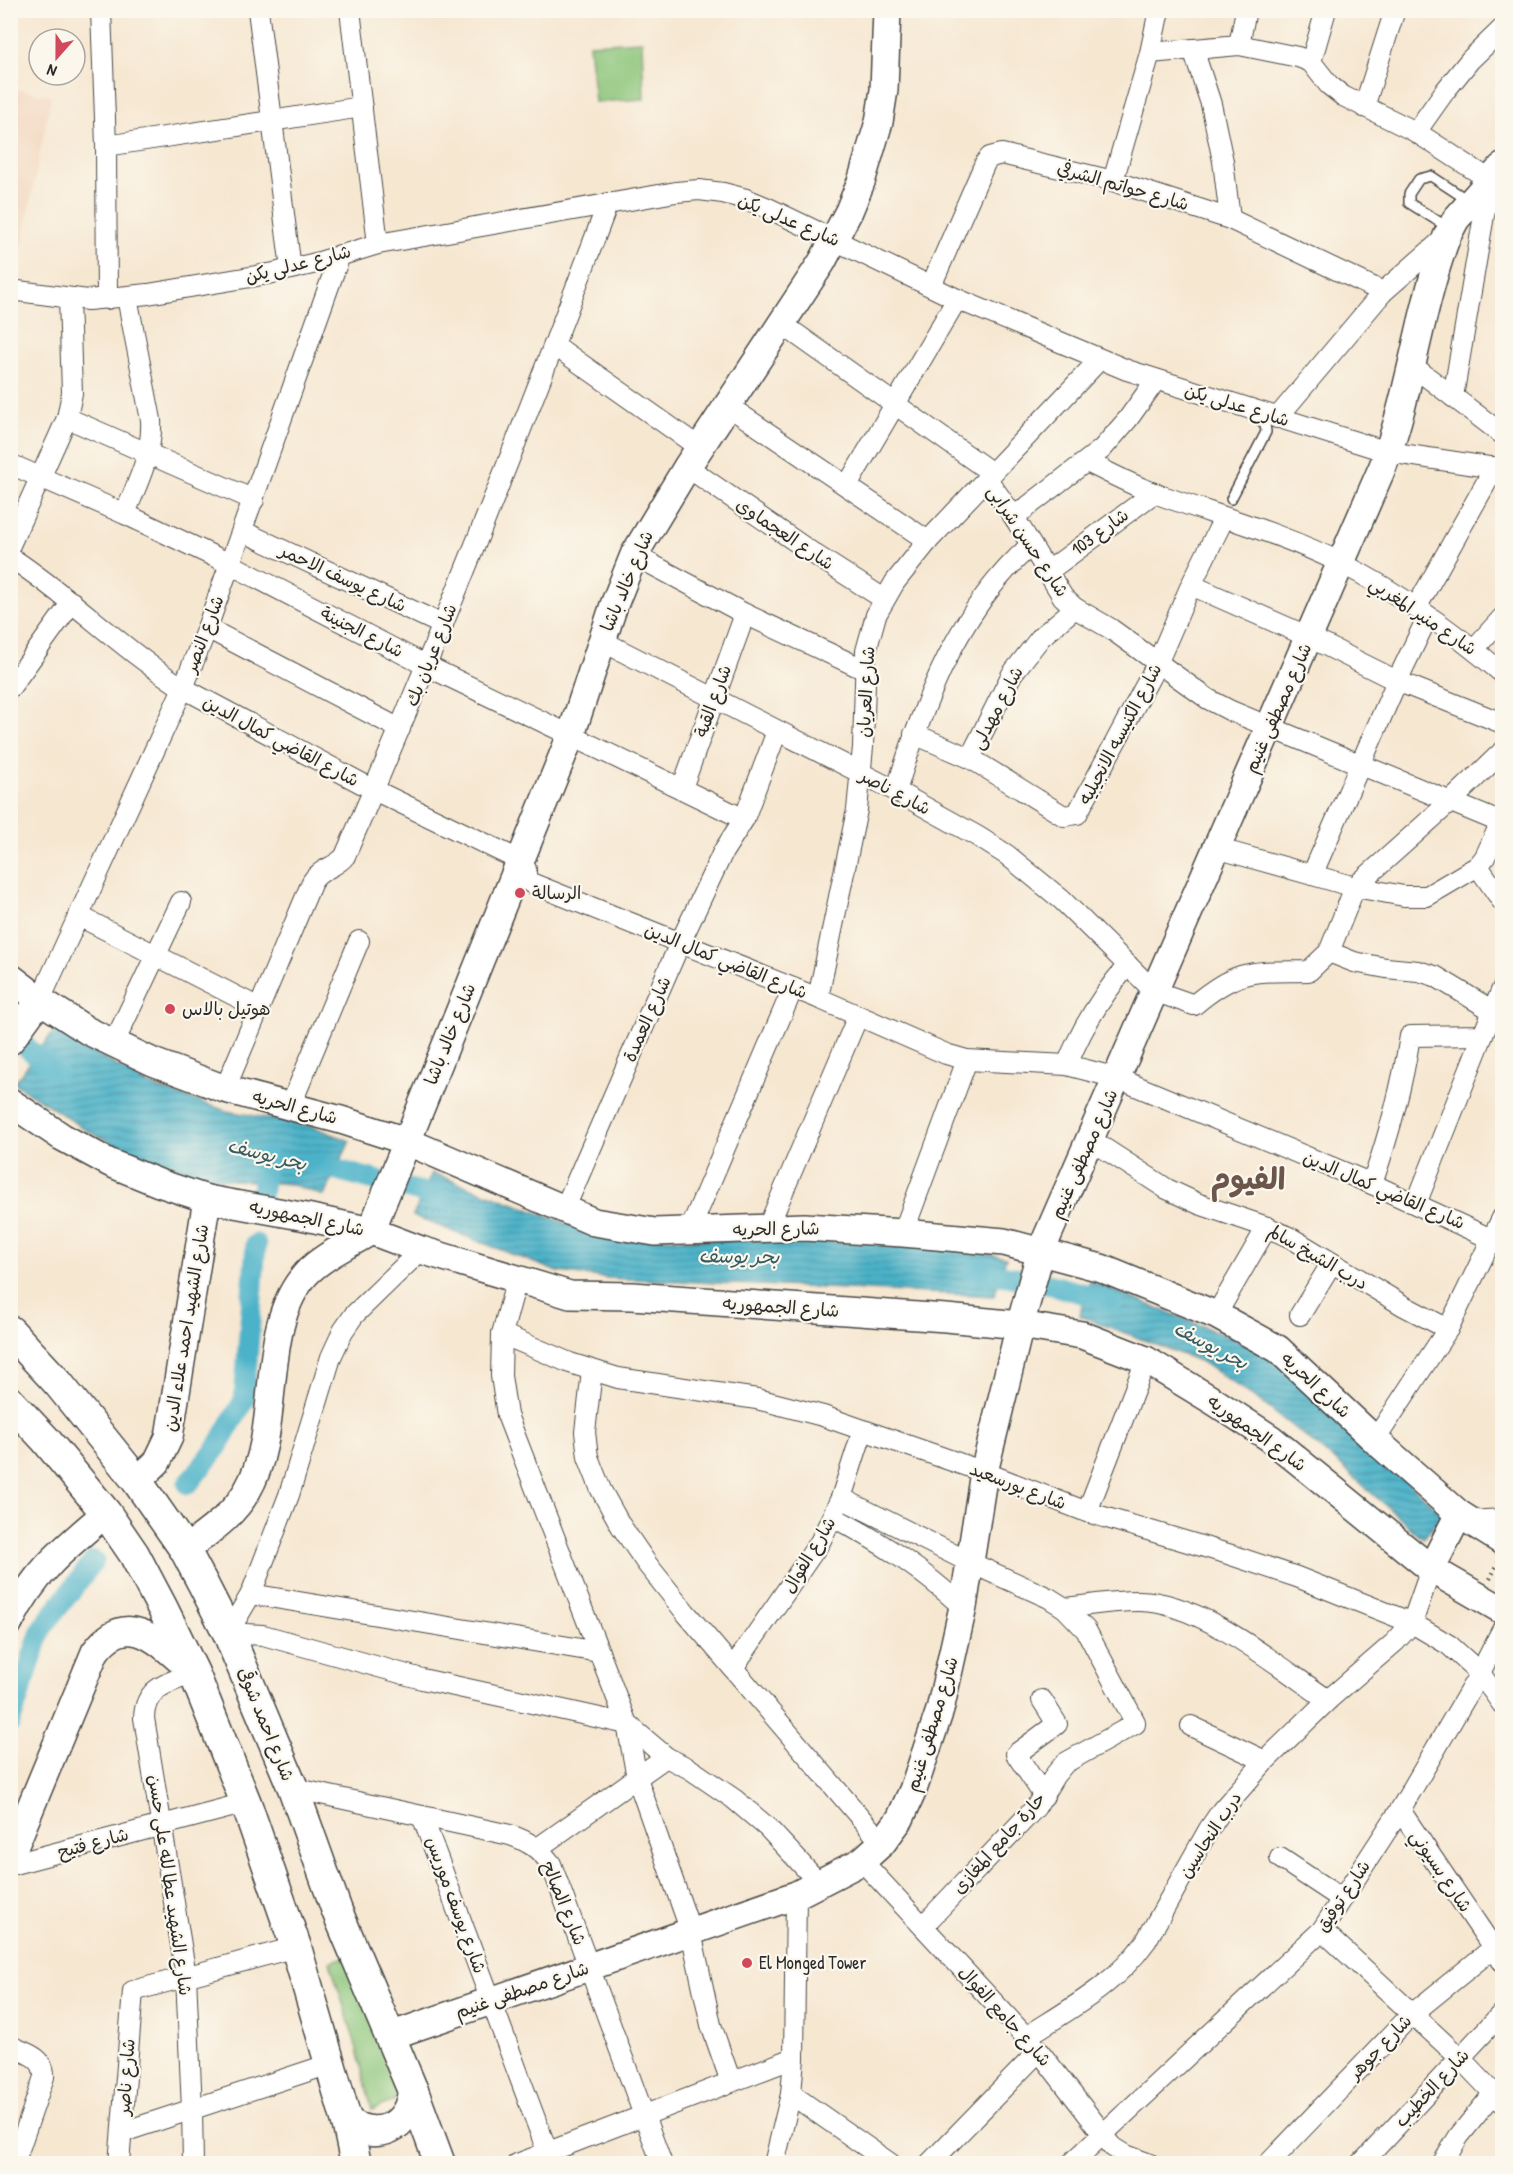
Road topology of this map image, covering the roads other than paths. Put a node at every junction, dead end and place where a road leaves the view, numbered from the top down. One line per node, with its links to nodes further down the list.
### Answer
1 (101, 10): 18 (street)
2 (258, 10): 16 (street)
3 (350, 10): 14 (street)
4 (887, 10): 25 (street, شارع خالد باشا)
5 (1159, 10): 12 (street)
6 (1246, 10): 10 (street)
7 (1326, 10): 13 (street)
8 (1395, 10): 15 (street)
9 (1503, 29): 17 (street)
10 (1239, 45): 11 (street); 13 (street)
11 (1193, 49): 12 (street); 23 (street)
12 (1150, 53): 20 (street)
13 (1311, 62): 15 (street)
14 (362, 107): 16 (street); 26 (street)
15 (1364, 107): 17 (street)
16 (272, 121): 18 (street); 28 (street)
17 (1416, 132): 19 (street)
18 (106, 146): 34 (street)
19 (1496, 174): 21 (street, شارع مصطفى غنيم); 41 (street)
20 (1113, 181): 23 (street, شارع حواتم الشرفي); 29 (street, شارع حواتم الشرفي)
21 (1471, 202): 24 (street, شارع مصطفى غنيم); 24 (lane)
22 (608, 203): 25 (street, شارع عدلى يكن); 26 (street, شارع عدلى يكن); 37 (street, شارع عريان بك)
23 (1230, 219): 31 (street, شارع حواتم الشرفي)
24 (1449, 233): 31 (street); 39 (street, شارع مصطفى غنيم)
25 (836, 239): 29 (street, شارع عدلى يكن); 36 (street, شارع خالد باشا)
26 (378, 243): 27 (street, شارع عدلى يكن)
27 (340, 255): 28 (street, شارع عدلى يكن); 58 (street, شارع النصر)
28 (291, 269): 32 (street, شارع عدلى يكن)
29 (931, 286): 35 (street, شارع عدلى يكن)
30 (10, 290): 33 (street, شارع عدلى يكن)
31 (1383, 292): 45 (street)
32 (127, 297): 34 (street, شارع عدلى يكن); 48 (street)
33 (69, 298): 34 (street, شارع عدلى يكن); 44 (street)
34 (107, 299)
35 (957, 299): 38 (street, شارع عدلى يكن); 42 (street)
36 (782, 324): 42 (street, شارع حسن شرابى); 43 (street, شارع خالد باشا)
37 (554, 345): 49 (street, شارع العجماوى); 78 (street, شارع عريان بك)
38 (1099, 360): 40 (street, شارع عدلى يكن); 53 (street, شارع العريان)
39 (1410, 364): 41 (street); 47 (street, شارع مصطفى غنيم)
40 (1161, 382): 45 (street, شارع عدلى يكن); 50 (street); 57 (lane)
41 (1453, 397): 46 (street)
42 (896, 405): 53 (street, شارع حسن شرابى); 55 (street)
43 (728, 406): 49 (street, شارع خالد باشا); 55 (street)
44 (67, 418): 48 (street); 54 (street)
45 (1277, 418): 47 (street, شارع عدلى يكن)
46 (1503, 434)
47 (1388, 452): 52 (street, شارع عدلى يكن); 68 (street, شارع مصطفى غنيم)
48 (149, 453): 58 (street); 59 (street)
49 (693, 458): 66 (street, شارع خالد باشا); 72 (street, شارع العجماوى)
50 (1087, 462): 56 (street, شارع منير المغربي); 60 (street)
51 (10, 465): 54 (street, شارع الجنينة)
52 (1500, 465): 75 (street)
53 (989, 476): 60 (street, شارع حسن شرابى); 63 (street, شارع العريان)
54 (42, 478): 59 (street, شارع الجنينة); 64 (street)
55 (847, 486): 63 (street)
56 (1154, 493): 61 (street, شارع منير المغربي); 70 (street, شارع 103)
57 (1231, 499)
58 (254, 500): 62 (street, شارع النصر)
59 (125, 514): 69 (street, شارع الجنينة)
60 (1014, 517): 65 (street, شارع حسن شرابى)
61 (1224, 518): 68 (street, شارع منير المغربي); 71 (street, شارع الكنيسه الانجيليه)
62 (242, 531): 69 (street, شارع النصر); 78 (street, شارع يوسف الاحمر)
63 (928, 541): 72 (street, شارع العريان)
64 (10, 545)
65 (1031, 545): 70 (street, شارع حسن شرابى); 95 (street)
66 (634, 555): 76 (street); 81 (street, شارع خالد باشا)
67 (10, 556): 73 (street, شارع القاضي كمال الدين)
68 (1341, 563): 75 (street, شارع منير المغربي); 80 (street, شارع مصطفى غنيم)
69 (230, 564): 79 (street, شارع النصر); 84 (street, شارع الجنينة)
70 (1047, 572): 74 (street, شارع حسن شرابى)
71 (1191, 585): 80 (street); 83 (street, شارع الكنيسه الانجيليه)
72 (884, 599): 85 (street, شارع العريان)
73 (72, 602): 88 (street); 89 (street, شارع القاضي كمال الدين)
74 (1075, 608): 83 (street, شارع حسن شرابى); 98 (street, شارع مهدلى)
75 (1422, 612): 82 (street, شارع منير المغربي); 87 (street)
76 (746, 614): 85 (street); 90 (street, شارع القبة)
77 (1503, 618): 82 (street)
78 (443, 625): 84 (street, شارع عريان بك)
79 (207, 628): 89 (street, شارع النصر); 93 (street)
80 (1309, 637): 87 (street); 92 (street, شارع مصطفى غنيم)
81 (602, 641): 90 (street, شارع ناصر); 96 (street, شارع خالد باشا)
82 (1474, 649): 86 (street, شارع منير المغربي)
83 (1157, 664): 92 (street, شارع حسن شرابى); 98 (street, شارع الكنيسه الانجيليه)
84 (427, 666): 93 (street, شارع عريان بك); 96 (street, شارع الجنينة)
85 (865, 670): 100 (street, شارع العريان)
86 (1503, 673)
87 (1397, 681): 91 (street); 99 (street)
88 (10, 688)
89 (183, 688): 102 (street, شارع القاضي كمال الدين); 114 (street, شارع النصر)
90 (713, 699): 94 (street, شارع ناصر); 101 (street, شارع القبة)
91 (1503, 723)
92 (1270, 727): 99 (street, شارع حسن شرابى); 107 (street, شارع مصطفى غنيم)
93 (400, 729): 102 (street, شارع عريان بك)
94 (777, 731): 100 (street, شارع ناصر); 105 (street, شارع العمدة)
95 (914, 734): 98 (street, شارع الكنيسه الانجيليه); 103 (street)
96 (571, 735): 101 (street, شارع الجنينة); 108 (street, شارع خالد باشا)
97 (1503, 752): 104 (street)
98 (970, 758)
99 (1360, 764): 104 (street, شارع حسن شرابى); 110 (street)
100 (861, 774): 103 (street, شارع ناصر); 124 (street, شارع العريان)
101 (682, 789): 105 (street, شارع الجنينة)
102 (374, 790): 108 (street, شارع القاضي كمال الدين); 126 (street, شارع عريان بك)
103 (896, 791): 119 (street, شارع ناصر)
104 (1450, 802): 106 (street, شارع حسن شرابى); 111 (street)
105 (744, 819): 116 (street, شارع العمدة)
106 (1502, 822): 109 (street)
107 (1216, 848): 110 (street); 123 (street, شارع مصطفى غنيم)
108 (521, 861): 116 (street, شارع القاضي كمال الدين); 139 (street, شارع خالد باشا)
109 (1478, 866): 111 (street); 112 (street)
110 (1312, 875): 111 (street)
111 (1355, 887): 117 (street)
112 (1503, 901)
113 (181, 902): 118 (street)
114 (79, 916): 118 (street); 125 (street, شارع النصر)
115 (358, 941): 137 (street)
116 (680, 943): 121 (street, شارع القاضي كمال الدين); 143 (street, شارع العمدة)
117 (1329, 952): 123 (street); 127 (street)
118 (156, 956): 126 (street); 131 (street)
119 (1128, 965): 123 (street, شارع ناصر); 133 (street)
120 (10, 977): 125 (street, شارع الحريه)
121 (793, 988): 124 (street, شارع القاضي كمال الدين); 148 (street)
122 (1503, 989): 127 (street)
123 (1154, 991): 134 (street, شارع مصطفى غنيم)
124 (818, 998): 128 (street, شارع القاضي كمال الدين)
125 (40, 1000): 130 (street); 131 (street, شارع الحريه)
126 (259, 1008): 135 (street, شارع عريان بك)
127 (1493, 1011): 129 (street)
128 (858, 1016): 132 (street, شارع القاضي كمال الدين); 145 (street)
129 (1483, 1035): 140 (street); 142 (street)
130 (10, 1041)
131 (113, 1045): 135 (street, شارع الحريه)
132 (967, 1060): 133 (street, شارع القاضي كمال الدين); 149 (street)
133 (1067, 1065): 134 (street, شارع القاضي كمال الدين)
134 (1117, 1078): 138 (street, شارع مصطفى غنيم); 140 (street, شارع القاضي كمال الدين)
135 (225, 1089): 137 (street, شارع الحريه)
136 (10, 1102): 141 (street, شارع الجمهوريه)
137 (290, 1107): 139 (street, شارع الحريه)
138 (1090, 1140): 146 (street, درب الشيخ سالم); 152 (street, شارع مصطفى غنيم)
139 (406, 1142): 143 (street, شارع الحريه); 147 (street, شارع خالد باشا)
140 (1372, 1184): 142 (street, شارع القاضي كمال الدين)
141 (207, 1199): 147 (street, شارع الجمهوريه); 167 (street, شارع الشهيد احمد علاء الدين)
142 (1416, 1204): 150 (street, شارع القاضي كمال الدين)
143 (564, 1210): 148 (street, شارع الحريه)
144 (1503, 1218): 150 (street)
145 (768, 1227): 148 (street, شارع الحريه); 149 (street, شارع الحريه)
146 (1268, 1227): 153 (street, درب الشيخ سالم); 155 (street)
147 (371, 1231): 151 (street, شارع الجمهوريه); 175 (street)
148 (689, 1232)
149 (903, 1233): 152 (street, شارع الحريه)
150 (1498, 1241): 158 (street)
151 (421, 1250): 154 (street, شارع الجمهوريه); 178 (street)
152 (1041, 1251): 155 (street, شارع الحريه); 157 (street, شارع مصطفى غنيم)
153 (1331, 1264): 156 (street); 158 (street, درب الشيخ سالم)
154 (517, 1279): 157 (street, شارع الجمهوريه); 160 (street)
155 (1216, 1315): 165 (street, شارع الحريه)
156 (1300, 1315)
157 (1020, 1325): 161 (street, شارع الجمهوريه); 166 (street, شارع مصطفى غنيم)
158 (1448, 1329): 165 (street)
159 (10, 1331): 167 (main road, شارع احمد شوقى)
160 (502, 1334): 162 (street, شارع بورسعيد); 186 (street)
161 (1146, 1360): 169 (street); 177 (street, شارع الجمهوريه)
162 (592, 1371): 164 (street, شارع بورسعيد); 187 (street, شارع جامع الفوال)
163 (10, 1402): 170 (main road)
164 (863, 1430): 166 (street, شارع بورسعيد); 168 (street, شارع الفوال)
165 (1375, 1440): 172 (street, شارع الحريه)
166 (984, 1473): 169 (street, شارع بورسعيد); 176 (street, شارع مصطفى غنيم)
167 (137, 1481): 175 (main road, شارع احمد شوقى)
168 (841, 1497): 171 (street, شارع الفوال); 176 (street)
169 (1087, 1512): 183 (street, شارع بورسعيد)
170 (106, 1513): 182 (street); 188 (main road)
171 (833, 1517): 179 (street); 187 (street, شارع الفوال)
172 (1465, 1518): 173 (street); 174 (street, شارع الحريه); 177 (street)
173 (1503, 1520)
174 (1503, 1541)
175 (185, 1550): 185 (main road, شارع احمد شوقى)
176 (971, 1563): 179 (street, شارع مصطفى غنيم); 180 (street)
177 (1431, 1569): 181 (street, شارع الجمهوريه); 183 (street, درب النحاسين)
178 (251, 1594): 185 (street); 186 (street)
179 (963, 1607): 205 (street, شارع مصطفى غنيم)
180 (1065, 1608): 191 (street); 199 (street, حارة جامع المغازى)
181 (1503, 1610)
182 (12, 1612)
183 (1412, 1623): 189 (street, شارع بورسعيد); 191 (street, درب النحاسين)
184 (1503, 1629): 189 (street, شارع توفيق)
185 (228, 1633): 193 (street); 198 (main road, شارع احمد شوقى)
186 (599, 1652): 193 (street)
187 (733, 1668): 205 (street, شارع جامع الفوال)
188 (194, 1673): 200 (main road); 203 (street, شارع الشهيد عطا لله على حسن); 206 (street)
189 (1480, 1673): 192 (street, شارع بورسعيد); 201 (street, شارع توفيق)
190 (1042, 1700): 199 (street)
191 (1328, 1700): 196 (street, درب النحاسين)
192 (1503, 1704)
193 (627, 1724): 195 (street); 197 (street)
194 (1191, 1726): 196 (street)
195 (666, 1757): 197 (street); 209 (street)
196 (1265, 1761): 222 (street, درب النحاسين)
197 (636, 1778): 204 (street); 213 (street)
198 (293, 1788): 202 (street, شارع الصالح); 221 (main road, شارع احمد شوقى)
199 (1044, 1796): 211 (street, حارة جامع المغازى)
200 (246, 1803): 203 (street, شارع فتيح); 214 (main road)
201 (1400, 1810): 210 (street, شارع توفيق); 215 (street, شارع بسيوني)
202 (422, 1816): 204 (street, شارع الصالح); 218 (street, شارع يوسف موريس)
203 (162, 1826): 208 (street, شارع فتيح); 217 (street, شارع الشهيد عطا لله على حسن)
204 (538, 1848): 216 (street, شارع الصالح)
205 (872, 1852): 209 (street, شارع مصطفى غنيم); 211 (street, شارع جامع الفوال)
206 (10, 1857)
207 (1280, 1858): 210 (street)
208 (10, 1865)
209 (808, 1889): 213 (street, شارع مصطفى غنيم); 224 (street)
210 (1342, 1899): 212 (street, شارع توفيق)
211 (923, 1926): 222 (street, شارع جامع الفوال)
212 (1322, 1930): 220 (street); 235 (street, شارع توفيق)
213 (691, 1932): 216 (street, شارع مصطفى غنيم); 227 (street)
214 (296, 1947): 217 (street); 226 (main road)
215 (1499, 1950): 220 (street, شارع جوهر)
216 (589, 1967): 218 (street, شارع مصطفى غنيم); 232 (street, شارع الصالح)
217 (186, 1976): 231 (street, شارع الشهيد عطا لله على حسن); 234 (street, شارع ناصر)
218 (492, 2001): 221 (street, شارع مصطفى غنيم); 236 (street, شارع يوسف موريس)
219 (1503, 2013): 225 (street, شارع الخطيب)
220 (1412, 2014): 225 (street); 250 (street, شارع جوهر)
221 (390, 2036): 228 (main road, شارع احمد شوقى)
222 (1032, 2044): 235 (street, شارع جامع الفوال); 247 (street, درب النحاسين)
223 (10, 2046): 238 (street)
224 (794, 2058): 227 (street); 229 (street)
225 (1460, 2058): 230 (street); 251 (street, شارع الخطيب)
226 (330, 2064): 231 (street); 233 (main road)
227 (731, 2082): 232 (street)
228 (413, 2091): 233 (main road); 242 (main road, شارع احمد شوقى)
229 (791, 2094): 245 (street); 246 (street)
230 (1498, 2097): 252 (street)
231 (192, 2109): 234 (street); 240 (street, شارع الشهيد عطا لله على حسن)
232 (644, 2115): 236 (street); 244 (street, شارع الصالح)
233 (347, 2122): 241 (main road)
234 (123, 2132): 239 (street, شارع ناصر)
235 (1103, 2134): 237 (street, شارع جامع الفوال); 248 (street, شارع توفيق)
236 (550, 2158): 243 (street)
237 (1124, 2159): 249 (street, شارع جامع الفوال)
238 (14, 2163)
239 (119, 2163)
240 (193, 2163)
241 (356, 2163)
242 (440, 2163)
243 (517, 2163)
244 (662, 2163)
245 (775, 2163)
246 (891, 2163)
247 (929, 2163)
248 (1071, 2163)
249 (1150, 2163)
250 (1268, 2163)
251 (1361, 2163)
252 (1442, 2163)

